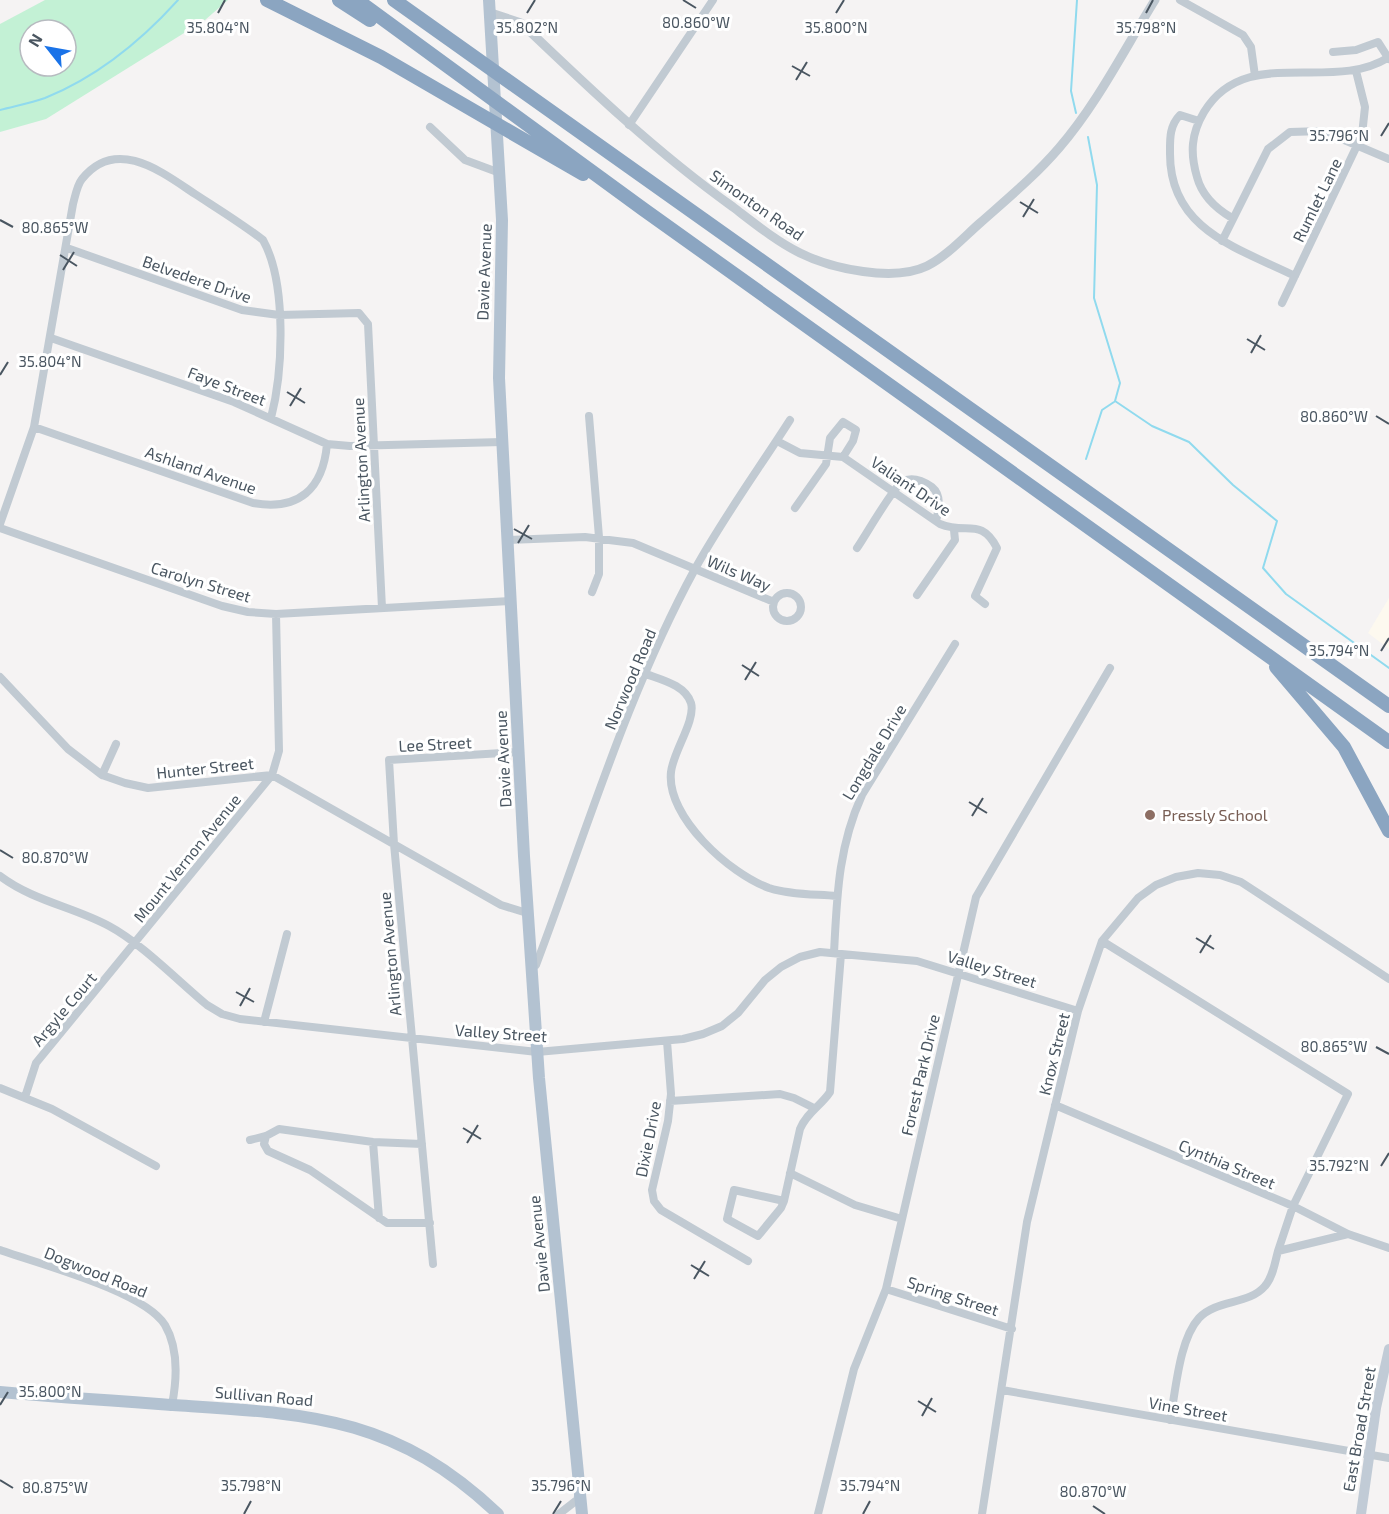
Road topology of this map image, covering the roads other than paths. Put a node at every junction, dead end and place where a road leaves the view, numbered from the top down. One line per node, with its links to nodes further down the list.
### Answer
1 (267, 0): 20 (highway)
2 (339, 0): 13 (highway)
3 (357, 0): 13 (highway)
4 (396, 0): 60 (highway)
5 (713, 0): 15 (street)
6 (1155, 0): 15 (street, Simonton Road)
7 (1180, 0): 12 (street)
8 (490, 6): 15 (street, Simonton Road); 19 (main road, Davie Avenue)
9 (1333, 52): 10 (street)
10 (1389, 58): 11 (street)
11 (1356, 71): 12 (street); 17 (street, Rumlet Lane)
12 (1255, 76): 14 (street)
13 (478, 89): 20 (highway)
14 (1199, 121): 21 (street); 22 (street)
15 (629, 125)
16 (430, 127): 19 (street)
17 (1358, 146): 18 (street); 21 (street); 24 (street, Rumlet Lane)
18 (1389, 159)
19 (500, 173): 34 (main road, Davie Avenue)
20 (643, 209): 56 (highway)
21 (1232, 218): 22 (street)
22 (1222, 241): 24 (street)
23 (67, 248): 27 (street, Belvedere Drive); 27 (street); 28 (street)
24 (1295, 276): 25 (street, Rumlet Lane)
25 (1282, 303)
26 (359, 313): 27 (street, Belvedere Drive); 36 (street, Arlington Avenue)
27 (279, 315): 30 (street)
28 (51, 338): 30 (street, Faye Street); 32 (street)
29 (589, 416): 44 (street)
30 (271, 418): 35 (street, Faye Street)
31 (789, 420): 33 (street, Norwood Road)
32 (34, 427): 35 (street, Ashland Avenue); 42 (street)
33 (777, 441): 37 (street, Valiant Drive); 47 (street, Norwood Road)
34 (502, 442): 36 (street, Faye Street); 45 (main road, Davie Avenue)
35 (327, 444): 36 (street, Faye Street)
36 (374, 445): 53 (street, Arlington Avenue)
37 (827, 454): 38 (street, Valiant Drive); 38 (street); 40 (street)
38 (843, 457): 39 (street, Valiant Drive)
39 (894, 492): 41 (street, Valiant Drive); 41 (street); 46 (street)
40 (795, 508)
41 (936, 521): 43 (street, Valiant Drive)
42 (0, 526): 54 (street, Carolyn Street)
43 (954, 530): 49 (street); 52 (street, Valiant Drive)
44 (599, 537): 45 (street, Wils Way); 47 (street, Wils Way); 48 (street)
45 (508, 540): 50 (main road, Davie Avenue)
46 (857, 548)
47 (695, 569): 51 (street, Wils Way); 58 (street, Norwood Road)
48 (592, 592)
49 (917, 595)
50 (511, 601): 53 (street, Carolyn Street); 63 (main road, Davie Avenue)
51 (774, 602)
52 (985, 604)
53 (382, 608): 54 (street, Carolyn Street)
54 (276, 614): 65 (street, Mount Vernon Avenue)
55 (955, 644): 70 (street, Longdale Drive)
56 (1268, 656): 61 (highway); 67 (highway)
57 (1110, 668): 77 (street, Forest Park Drive)
58 (646, 674): 70 (street); 76 (street, Norwood Road)
59 (0, 677): 66 (street, Hunter Street)
60 (1389, 706)
61 (1389, 742)
62 (116, 744): 66 (street)
63 (518, 752): 64 (street, Lee Street); 71 (main road, Davie Avenue)
64 (389, 760): 68 (street, Arlington Avenue)
65 (272, 774): 66 (street, Hunter Street); 68 (street, Hunter Street); 74 (street, Mount Vernon Avenue)
66 (102, 775)
67 (1389, 831)
68 (394, 844): 71 (street, Hunter Street); 81 (street, Arlington Avenue)
69 (0, 876): 74 (street, Valley Street)
70 (837, 896): 75 (street, Longdale Drive)
71 (527, 913): 76 (main road, Davie Avenue)
72 (288, 934): 80 (street)
73 (1102, 941): 78 (street, Knox Street); 79 (street, Knox Street); 96 (street)
74 (135, 945): 80 (street, Valley Street); 85 (street, Argyle Court)
75 (838, 954): 77 (street, Valley Street); 82 (street, Valley Street); 88 (street, Longdale Drive)
76 (531, 965): 83 (main road, Davie Avenue)
77 (957, 972): 79 (street, Valley Street); 98 (street, Forest Park Drive)
78 (1389, 979)
79 (1078, 1011): 87 (street, Knox Street)
80 (264, 1022): 81 (street, Valley Street)
81 (412, 1040): 83 (street, Valley Street); 92 (street, Arlington Avenue)
82 (667, 1041): 83 (street, Valley Street); 86 (street, Dixie Drive)
83 (537, 1052): 115 (main road, Davie Avenue)
84 (0, 1088): 85 (street)
85 (26, 1097): 93 (street)
86 (670, 1101): 88 (street); 104 (street, Dixie Drive)
87 (1055, 1106): 96 (street, Cynthia Street); 107 (street, Knox Street)
88 (814, 1108): 94 (street, Longdale Drive)
89 (266, 1136): 90 (street); 91 (street); 97 (street)
90 (250, 1140)
91 (373, 1142): 92 (street); 97 (street)
92 (422, 1144): 99 (street, Arlington Avenue)
93 (156, 1166)
94 (790, 1173): 95 (street, Longdale Drive); 98 (street)
95 (784, 1201): 95 (street)
96 (1293, 1206): 100 (street, Cynthia Street); 103 (street)
97 (379, 1218): 99 (street)
98 (902, 1219): 106 (street, Forest Park Drive)
99 (430, 1223): 105 (street, Arlington Avenue)
100 (1348, 1234): 101 (street, Cynthia Street); 103 (street)
101 (1389, 1248)
102 (0, 1250): 111 (street, Dogwood Road)
103 (1278, 1251): 112 (street)
104 (748, 1261)
105 (433, 1264)
106 (886, 1289): 107 (street, Spring Street); 119 (street, Forest Park Drive)
107 (1012, 1329): 109 (street, Knox Street)
108 (1389, 1349): 113 (main road, East Broad Street)
109 (1002, 1389): 112 (street, Vine Street); 120 (street, Knox Street)
110 (0, 1392): 111 (main road, Sullivan Road)
111 (172, 1405): 116 (main road, Sullivan Road)
112 (1170, 1420): 113 (street, Vine Street)
113 (1369, 1455): 114 (street, Vine Street); 121 (main road, East Broad Street)
114 (1389, 1458)
115 (579, 1491): 117 (street); 118 (main road, Davie Avenue)
116 (498, 1514)
117 (559, 1514)
118 (582, 1514)
119 (818, 1514)
120 (982, 1514)
121 (1360, 1514)

